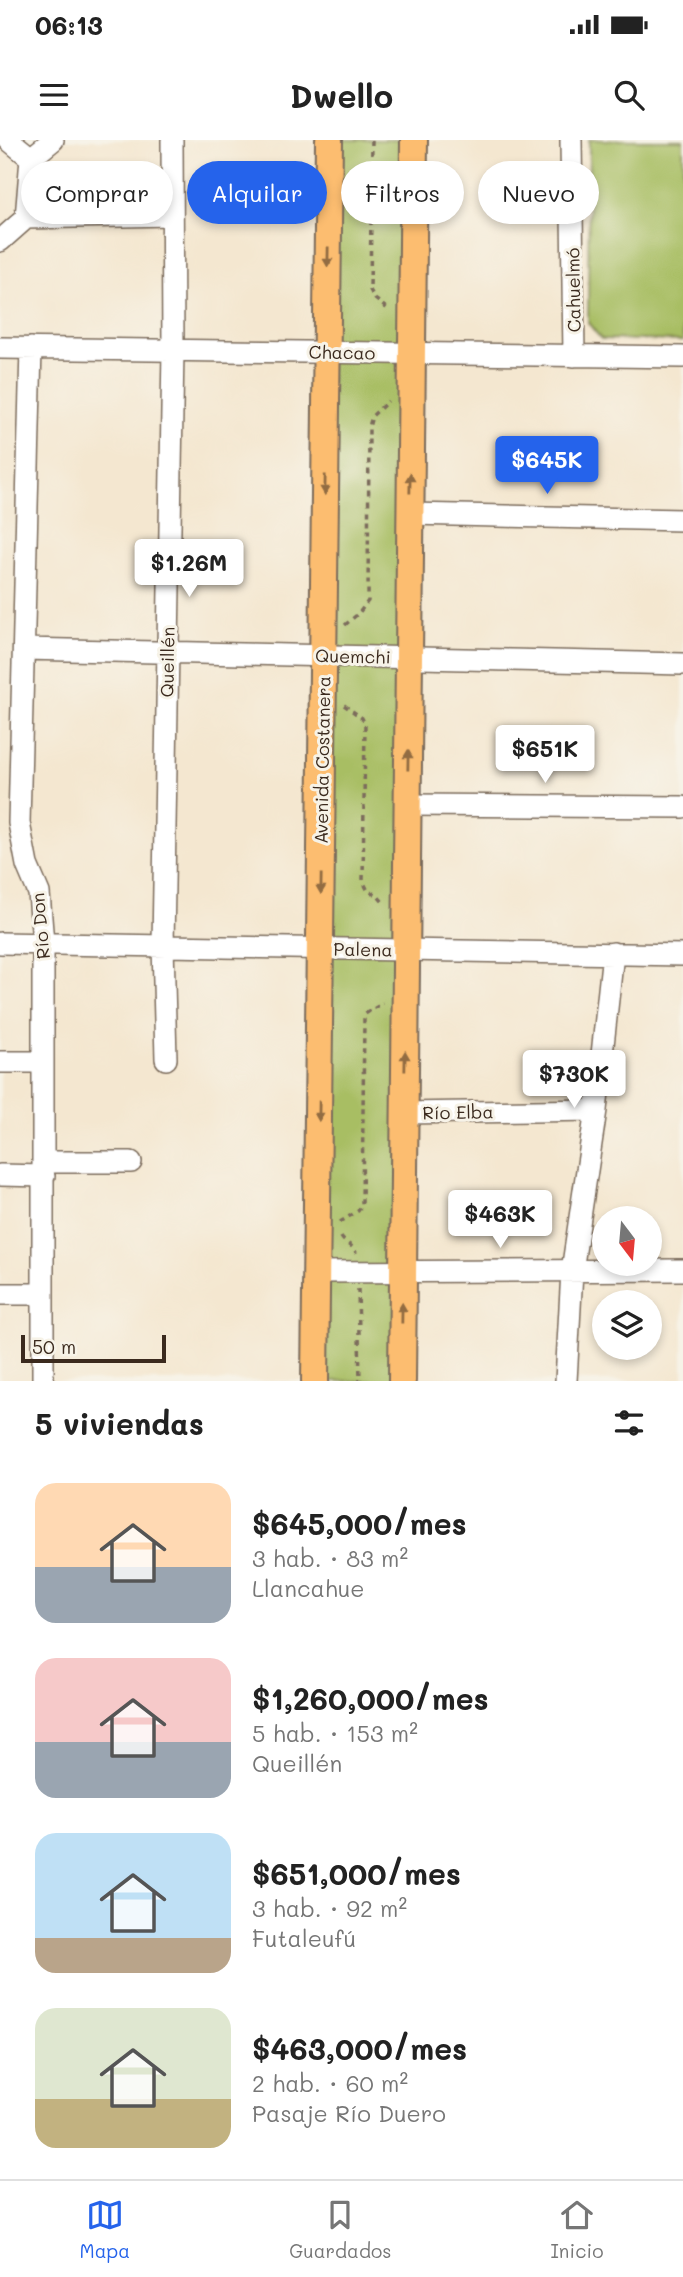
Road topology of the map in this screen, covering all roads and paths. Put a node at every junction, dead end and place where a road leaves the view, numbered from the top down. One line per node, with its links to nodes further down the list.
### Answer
1 (9, 140): 8 (street)
2 (53, 140): 8 (street)
3 (172, 140): 10 (street, Queillén)
4 (329, 140): 18 (main road, Avenida Costanera, one-way to 18)
5 (372, 140): 14 (path)
6 (414, 140): 19 (main road)
7 (571, 140): 20 (street, Cahuelmó)
8 (31, 158): 9 (street)
9 (31, 161)
10 (172, 161)
11 (21, 222): 13 (street)
12 (171, 224): 17 (street, Queillén)
13 (0, 241)
14 (393, 316)
15 (0, 348): 16 (street, Chacao)
16 (31, 348): 17 (street, Chacao); 25 (street, Río Don)
17 (173, 350): 18 (street, Chacao); 26 (street, Queillén)
18 (327, 352): 19 (street, Chacao); 27 (main road, Avenida Costanera, one-way to 27)
19 (412, 353): 20 (street, Chacao); 23 (main road, one-way to 19)
20 (574, 356): 21 (street, Chacao)
21 (683, 357)
22 (391, 397): 27 (path)
23 (410, 514): 24 (street); 28 (main road)
24 (683, 520)
25 (24, 649): 26 (street, Quemchi); 35 (street, Río Don)
26 (167, 652): 27 (street, Quemchi); 36 (street, Queillén)
27 (333, 656): 28 (street, Quemchi); 37 (main road, Avenida Costanera, one-way to 37)
28 (409, 658): 29 (street, Quemchi); 31 (main road, one-way to 28)
29 (683, 664)
30 (342, 698): 33 (path)
31 (407, 805): 32 (street); 38 (main road)
32 (683, 807)
33 (384, 904)
34 (0, 943): 35 (street, Palena)
35 (43, 943): 36 (street, Palena); 44 (street, Río Don)
36 (163, 945): 37 (street, Palena); 42 (street, Queillén)
37 (320, 948): 38 (street, Palena); 52 (main road, Avenida Costanera, one-way to 52)
38 (406, 949): 39 (street, Palena); 46 (main road, one-way to 38)
39 (613, 953): 40 (street, Palena); 45 (street)
40 (683, 955)
41 (385, 1001): 53 (path)
42 (166, 1059)
43 (0, 1062): 44 (street)
44 (43, 1062): 48 (street, Río Don)
45 (596, 1110): 46 (street, Río Elba); 51 (street)
46 (404, 1113): 54 (main road)
47 (131, 1162): 48 (street)
48 (43, 1169): 49 (street); 56 (street, Río Don)
49 (0, 1175)
50 (683, 1270): 51 (street)
51 (572, 1271): 54 (street); 61 (street)
52 (317, 1272): 53 (street); 58 (main road, Avenida Costanera)
53 (358, 1272): 54 (street); 59 (path)
54 (403, 1272): 60 (main road, one-way to 54)
55 (0, 1294): 56 (street)
56 (43, 1294): 57 (street, Río Don)
57 (43, 1381)
58 (316, 1381)
59 (360, 1381)
60 (402, 1381)
61 (566, 1381)

